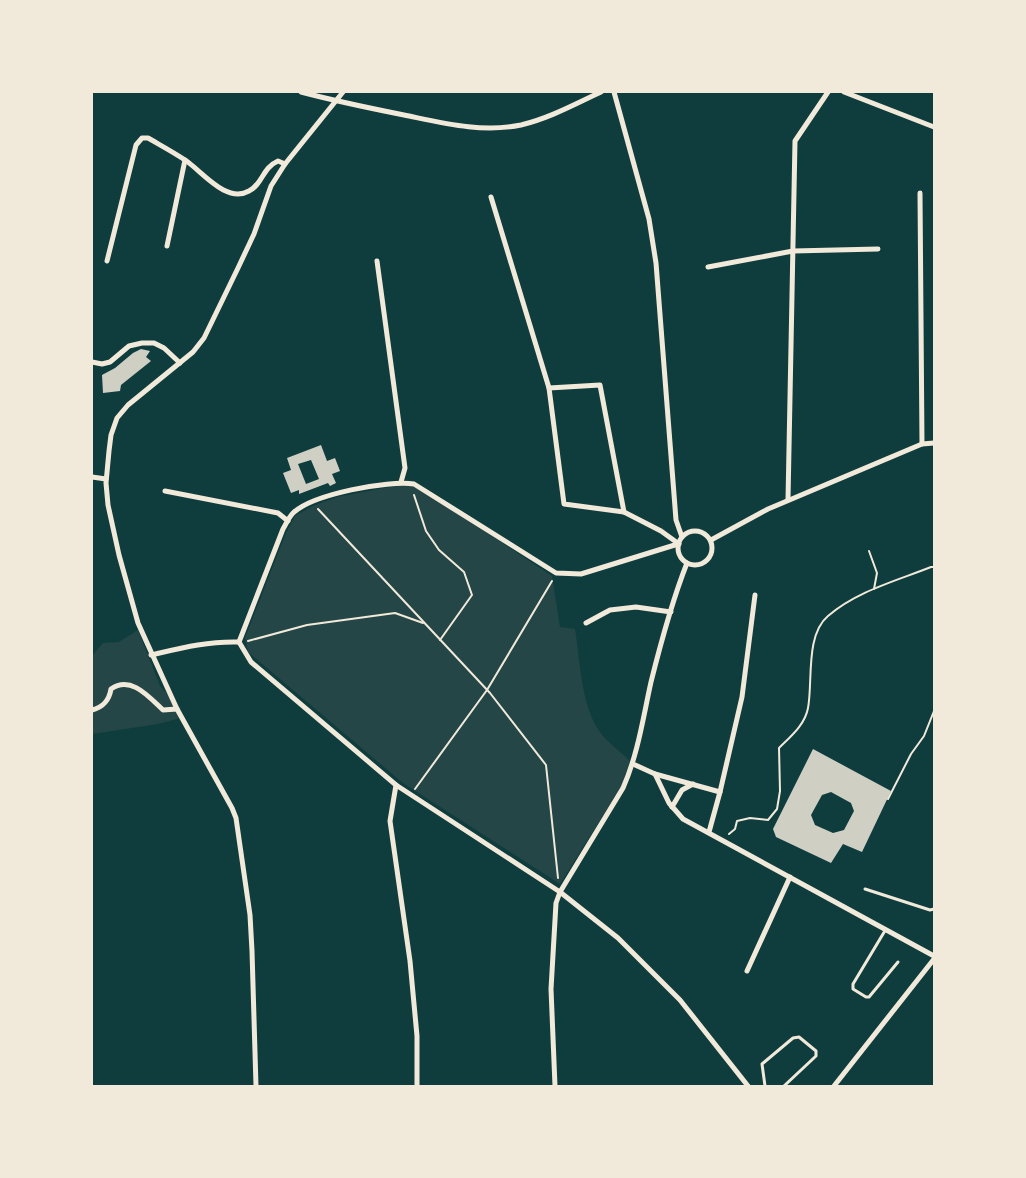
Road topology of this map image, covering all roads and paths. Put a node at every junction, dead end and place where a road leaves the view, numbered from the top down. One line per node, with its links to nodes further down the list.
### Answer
1 (301, 92): 7 (street)
2 (343, 92): 7 (street)
3 (601, 92): 7 (street)
4 (614, 92): 33 (street)
5 (828, 92): 15 (street)
6 (844, 92): 8 (street)
7 (336, 101): 10 (street)
8 (934, 127)
9 (185, 160): 10 (street); 13 (street); 16 (street)
10 (285, 164): 20 (street)
11 (920, 193): 23 (street)
12 (491, 197): 21 (street)
13 (167, 246)
14 (878, 249): 15 (street)
15 (793, 251): 18 (street); 29 (street)
16 (107, 261)
17 (377, 261): 26 (street)
18 (708, 267)
19 (92, 362): 20 (street)
20 (180, 363): 25 (street)
21 (549, 388): 31 (street); 31 (street)
22 (934, 443): 23 (street)
23 (922, 444): 29 (street)
24 (92, 477): 25 (street)
25 (106, 479): 47 (street)
26 (401, 482): 30 (street); 39 (street)
27 (411, 486): 45 (path)
28 (165, 491): 32 (street)
29 (789, 500): 34 (street)
30 (312, 503): 32 (street); 44 (path)
31 (624, 512): 35 (street)
32 (288, 521): 46 (street)
33 (682, 537): 34 (street); 35 (street)
34 (711, 540): 37 (street)
35 (679, 544): 37 (street); 39 (street)
36 (869, 551): 40 (path)
37 (687, 563): 42 (street)
38 (934, 567): 40 (path)
39 (556, 573): 48 (path)
40 (874, 589): 61 (path)
41 (755, 595): 56 (street)
42 (671, 612): 43 (street); 52 (street)
43 (586, 623)
44 (425, 624): 45 (path); 46 (path)
45 (440, 640): 48 (path)
46 (239, 642): 47 (street); 55 (street)
47 (151, 656): 49 (street)
48 (487, 690): 57 (path); 64 (path)
49 (177, 709): 50 (street); 70 (street)
50 (92, 710)
51 (934, 711): 58 (path)
52 (633, 764): 53 (street); 64 (street)
53 (655, 774): 54 (street); 59 (street)
54 (693, 784): 56 (street); 59 (street)
55 (396, 785): 57 (street); 71 (street)
56 (720, 792): 60 (street)
57 (411, 794): 64 (street)
58 (888, 799)
59 (672, 807): 60 (street)
60 (709, 832): 61 (street)
61 (722, 840): 62 (street)
62 (790, 876): 66 (street); 69 (street)
63 (864, 888): 65 (lane)
64 (560, 892): 72 (street); 73 (street)
65 (934, 909)
66 (886, 929): 67 (street); 68 (lane)
67 (934, 957): 76 (street)
68 (898, 962)
69 (747, 971)
70 (256, 1086)
71 (417, 1086)
72 (555, 1086)
73 (748, 1086)
74 (765, 1086): 75 (lane)
75 (784, 1086)
76 (834, 1086)

